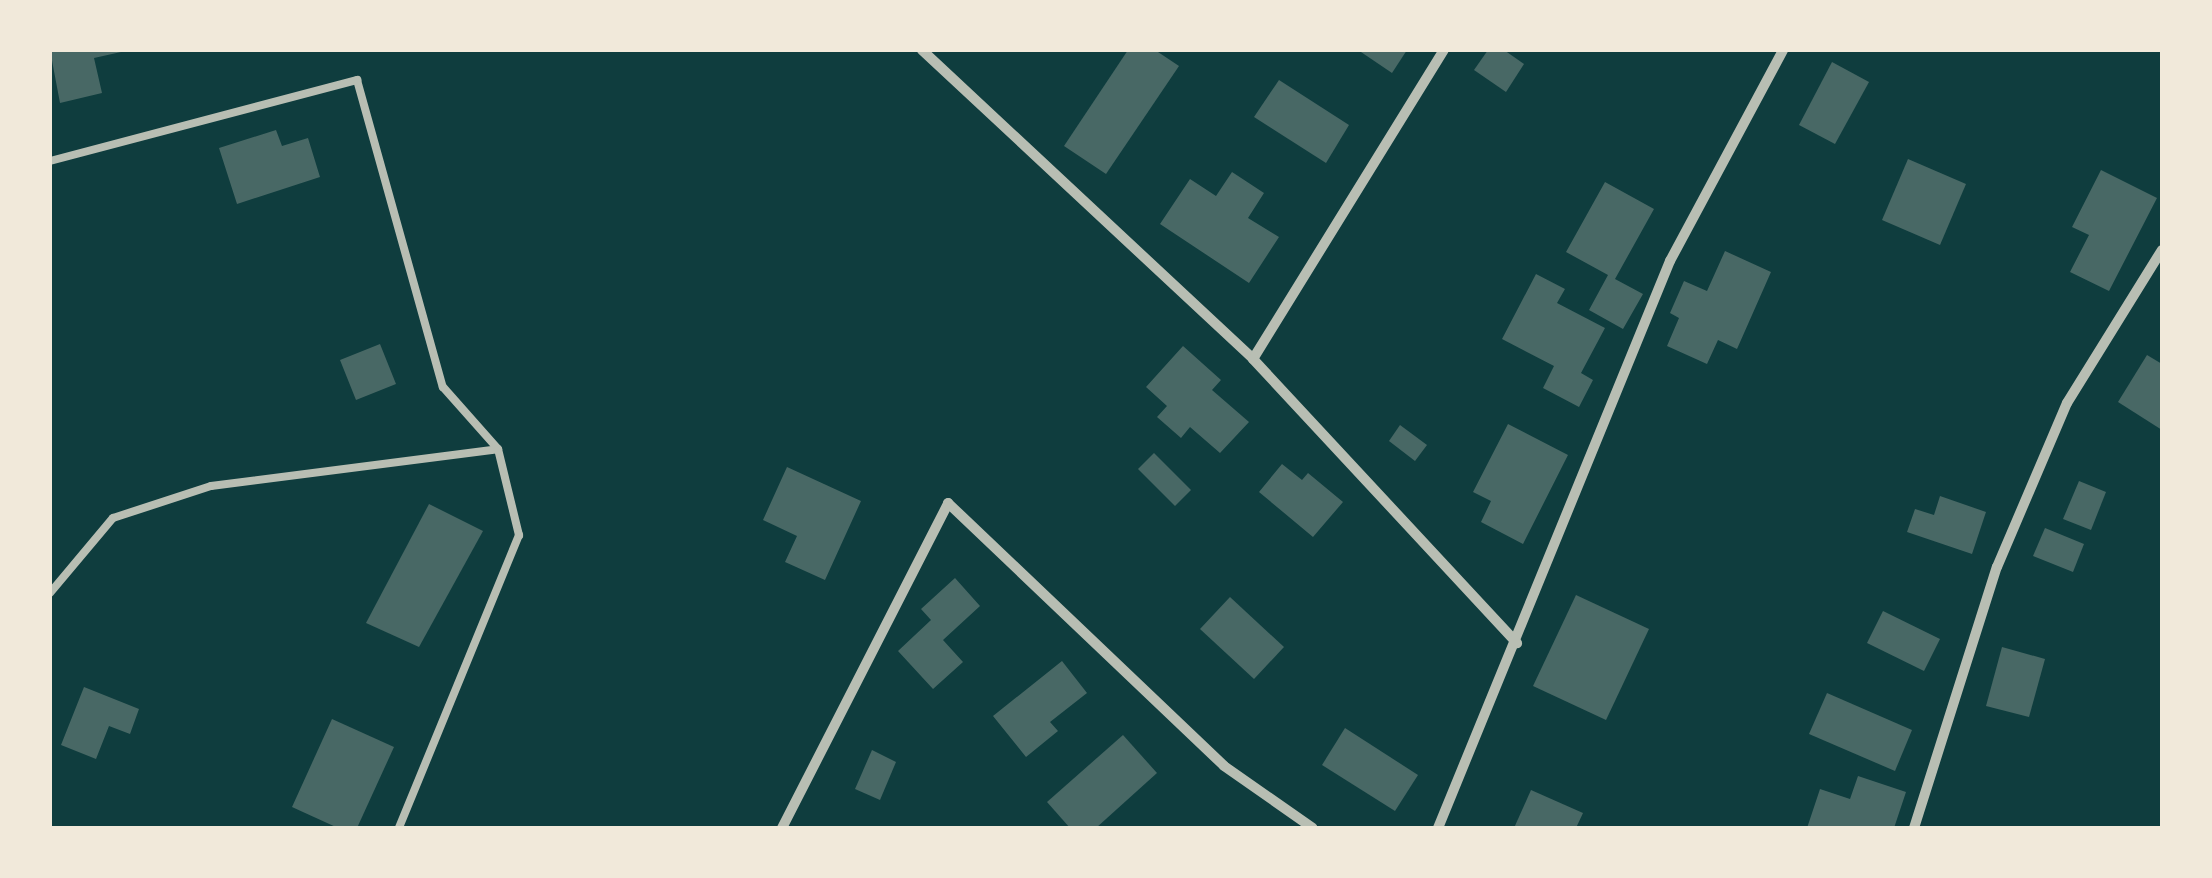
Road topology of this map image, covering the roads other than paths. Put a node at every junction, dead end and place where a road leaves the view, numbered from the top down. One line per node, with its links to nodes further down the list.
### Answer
1 (922, 50): 6 (street)
2 (1444, 50): 6 (street)
3 (1783, 50): 9 (street)
4 (50, 161): 7 (lane)
5 (2162, 250): 14 (street)
6 (1253, 360): 9 (street)
7 (498, 449): 8 (lane); 10 (lane)
8 (50, 593)
9 (1517, 642): 13 (street)
10 (399, 828)
11 (782, 828): 12 (street)
12 (1313, 828)
13 (1438, 828)
14 (1914, 828)

